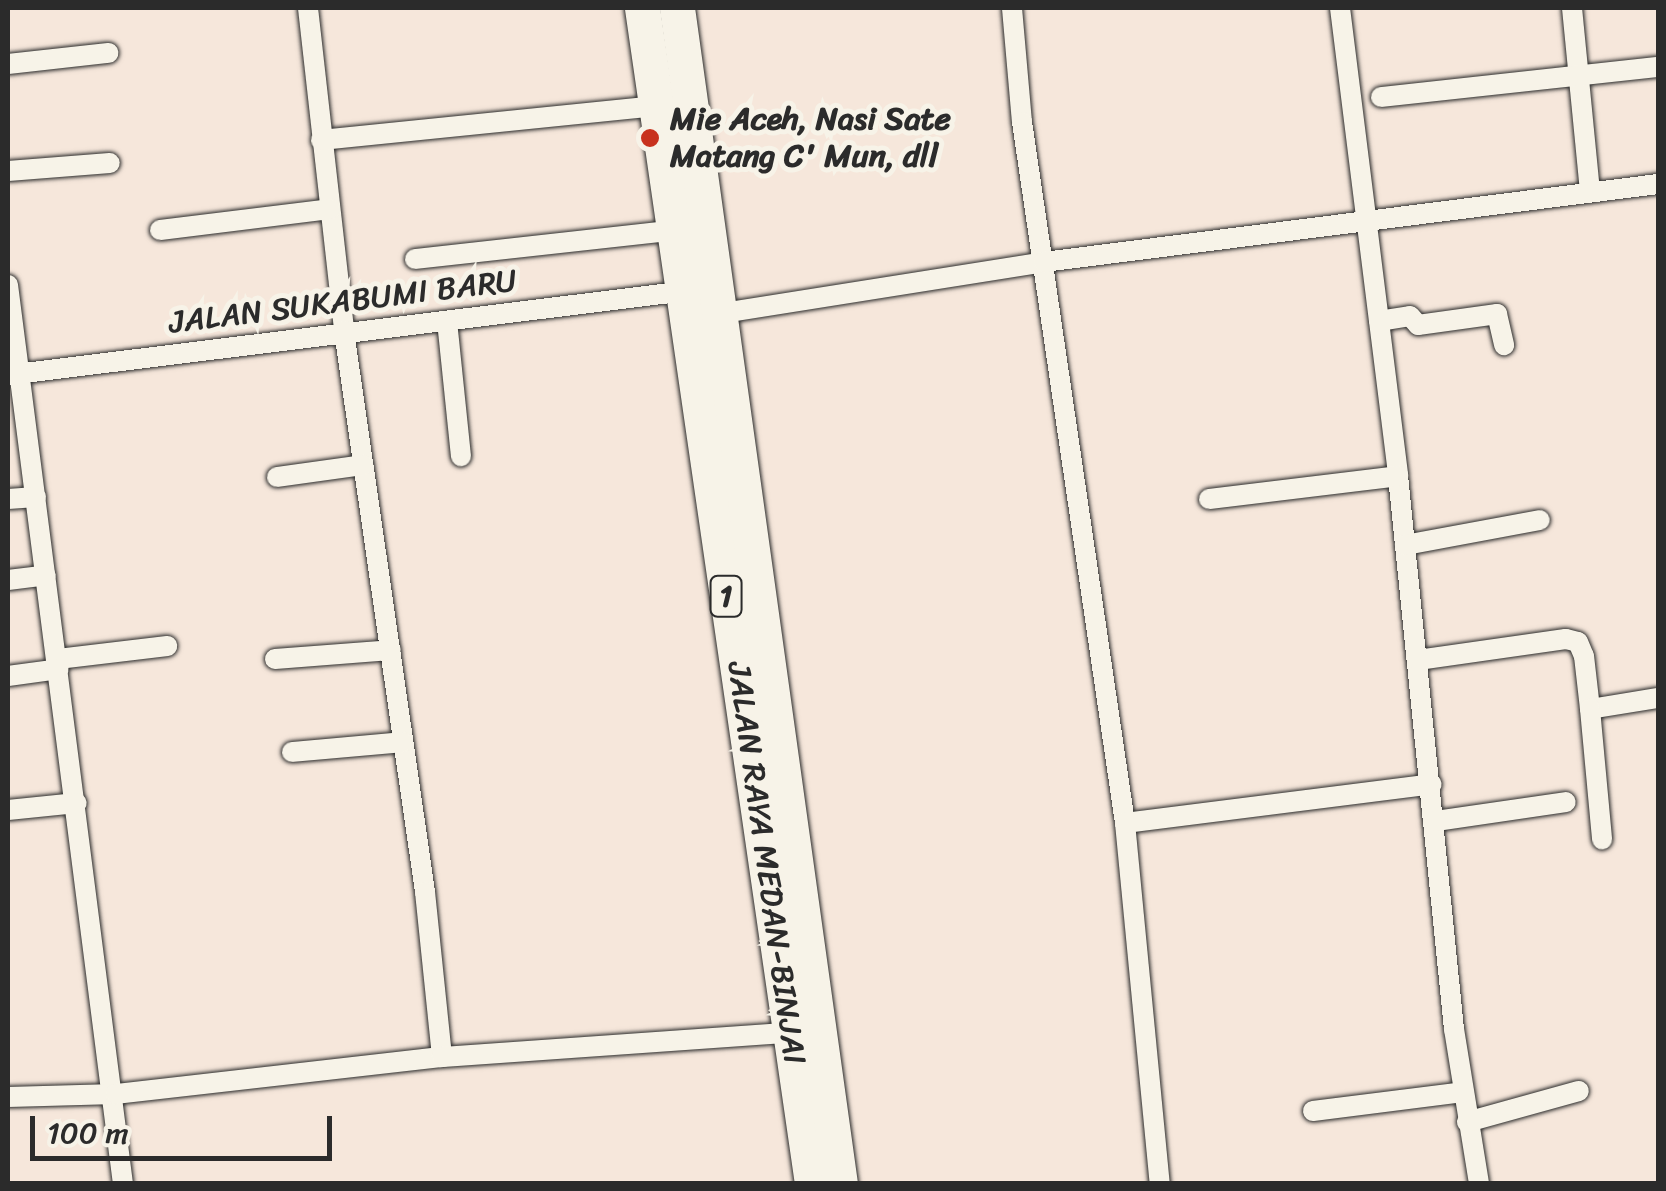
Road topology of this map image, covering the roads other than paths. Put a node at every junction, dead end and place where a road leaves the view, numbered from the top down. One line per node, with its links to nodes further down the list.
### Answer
1 (308, 8): 13 (street)
2 (642, 8): 12 (highway, JALAN RAYA MEDAN-BINJAI / 1)
3 (677, 8): 25 (highway, JALAN RAYA MEDAN-BINJAI / 1)
4 (1012, 8): 23 (street)
5 (1340, 8): 19 (street)
6 (1572, 8): 10 (street)
7 (108, 53): 8 (street)
8 (8, 64)
9 (1658, 67): 10 (street)
10 (1577, 79): 11 (street); 17 (street)
11 (1381, 97)
12 (656, 106): 13 (street); 21 (highway, JALAN RAYA MEDAN-BINJAI / 1)
13 (321, 140): 18 (street)
14 (110, 163): 15 (street)
15 (8, 171)
16 (1658, 184): 17 (street, JALAN SUKABUMI BARU)
17 (1590, 192): 19 (street, JALAN SUKABUMI BARU)
18 (330, 209): 20 (street); 28 (street)
19 (1366, 223): 23 (street, JALAN SUKABUMI BARU); 26 (street)
20 (160, 230)
21 (676, 230): 22 (street); 25 (highway, JALAN RAYA MEDAN-BINJAI / 1)
22 (415, 259)
23 (1044, 262): 25 (street, JALAN SUKABUMI BARU); 57 (street)
24 (8, 285): 30 (street)
25 (699, 308): 27 (street, JALAN SUKABUMI BARU); 59 (highway, JALAN RAYA MEDAN-BINJAI / 1)
26 (1379, 321): 29 (street); 34 (street)
27 (447, 322): 28 (street, JALAN SUKABUMI BARU); 31 (street)
28 (344, 331): 30 (street, JALAN SUKABUMI BARU); 32 (street)
29 (1504, 345)
30 (13, 375): 35 (street)
31 (461, 456)
32 (363, 465): 33 (street); 43 (street)
33 (278, 476)
34 (1398, 476): 37 (street); 39 (street)
35 (36, 497): 36 (street); 40 (street)
36 (8, 498)
37 (1210, 499)
38 (1540, 520): 39 (street)
39 (1405, 545): 45 (street)
40 (46, 574): 41 (street); 46 (street)
41 (8, 580)
42 (167, 646): 46 (street)
43 (391, 650): 44 (street); 50 (street)
44 (275, 659)
45 (1418, 660): 49 (street); 52 (street)
46 (58, 664): 47 (street); 53 (street)
47 (8, 676)
48 (1658, 698): 49 (street)
49 (1590, 709): 58 (street)
50 (403, 742): 51 (street); 60 (street)
51 (292, 752)
52 (1432, 784): 56 (street); 57 (street)
53 (77, 802): 55 (street); 63 (street)
54 (1566, 802): 56 (street)
55 (8, 810)
56 (1436, 821): 62 (street)
57 (1125, 822): 70 (street)
58 (1602, 839)
59 (806, 1031): 60 (street); 68 (highway, JALAN RAYA MEDAN-BINJAI / 1); 69 (highway, JALAN RAYA MEDAN-BINJAI / 1)
60 (442, 1057): 63 (street)
61 (1579, 1091): 66 (street)
62 (1463, 1092): 65 (street); 66 (street)
63 (116, 1094): 64 (street); 67 (street)
64 (8, 1097)
65 (1312, 1111)
66 (1467, 1122): 71 (street)
67 (124, 1184)
68 (812, 1184)
69 (840, 1184)
70 (1160, 1184)
71 (1479, 1184)

